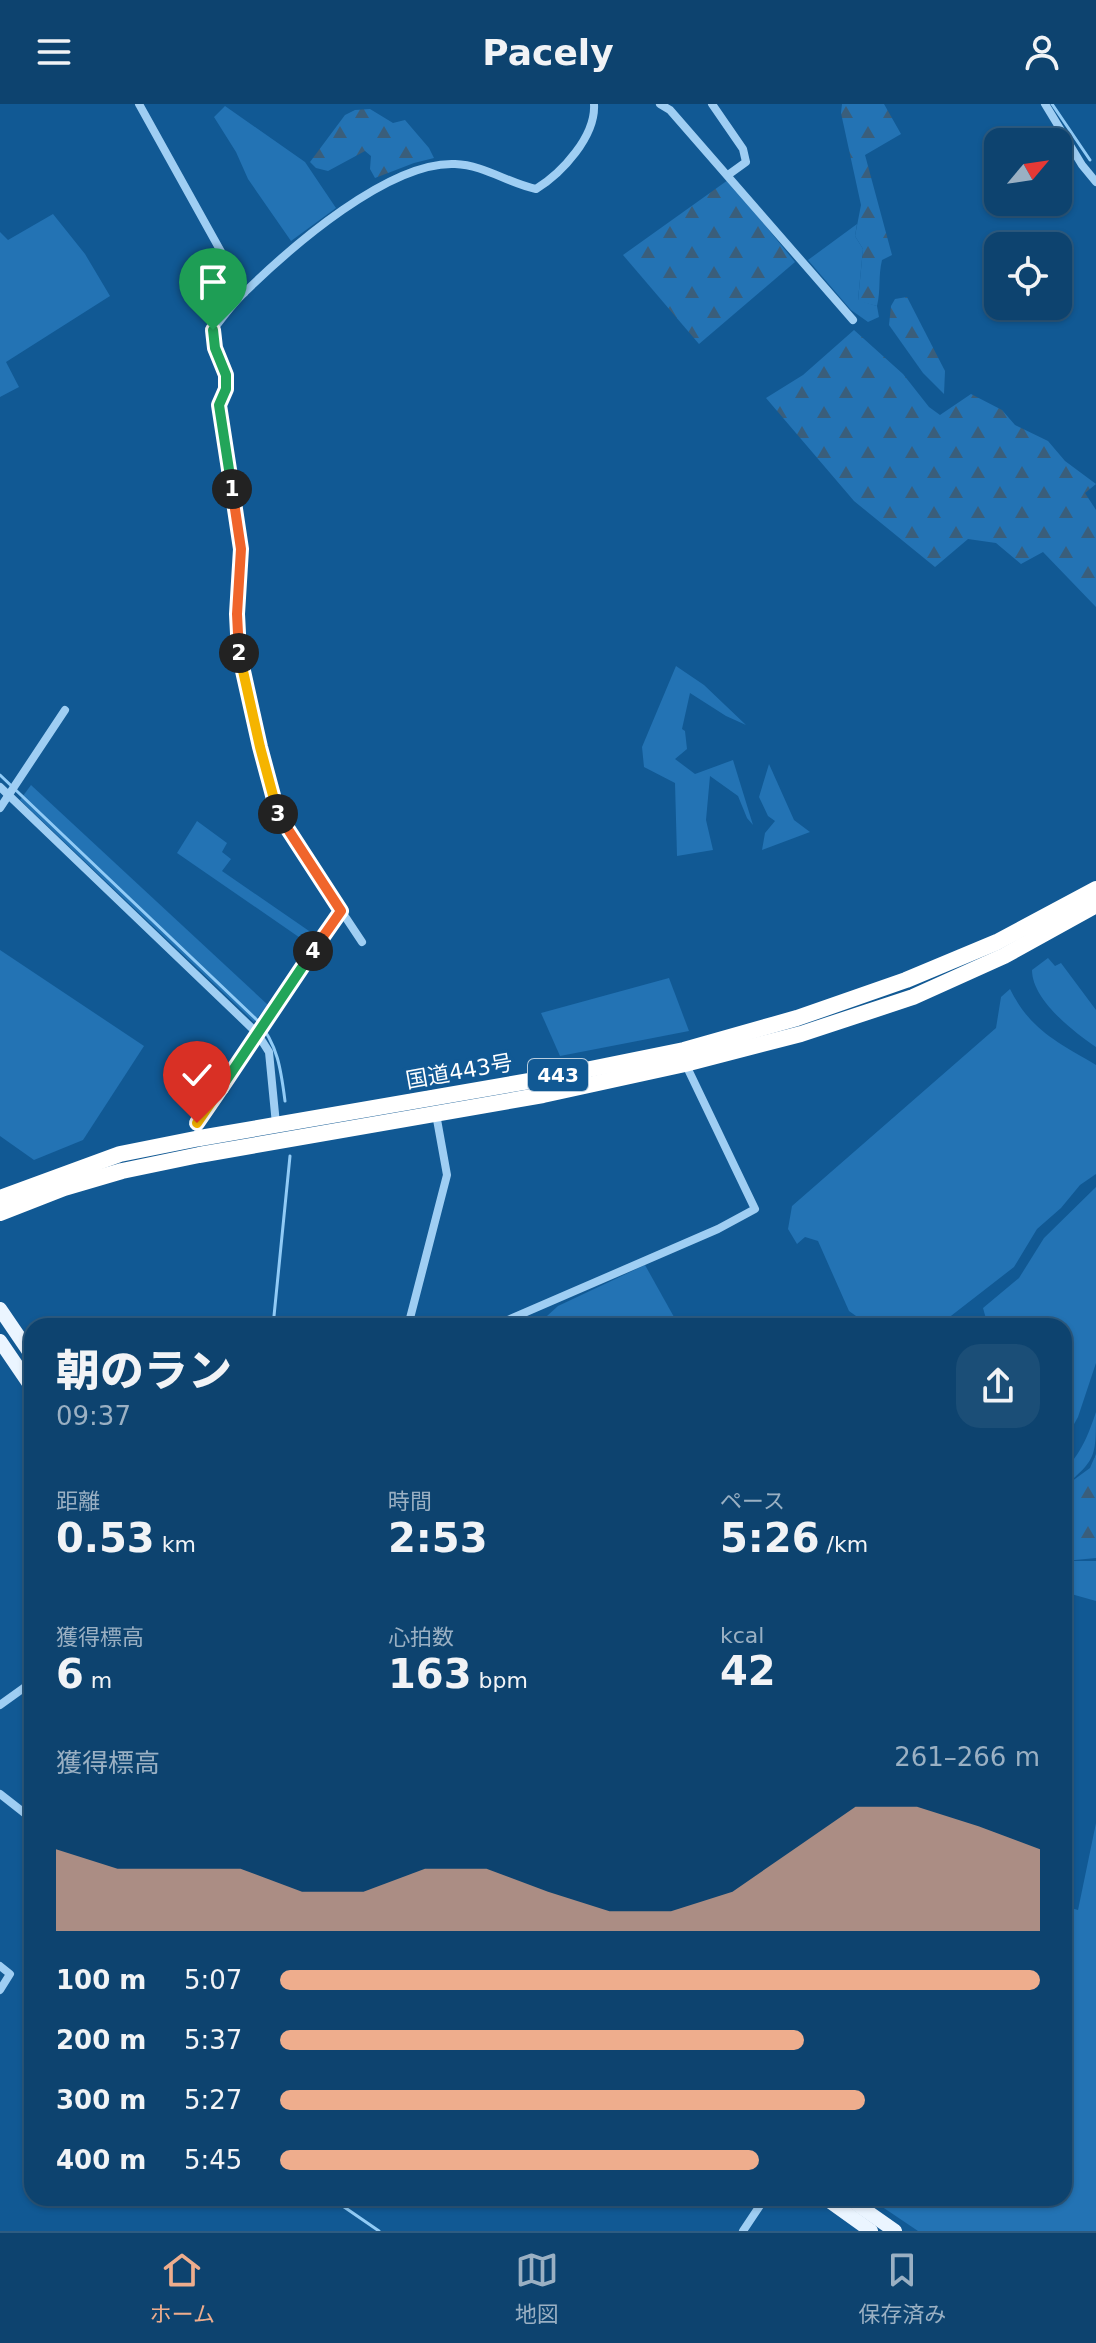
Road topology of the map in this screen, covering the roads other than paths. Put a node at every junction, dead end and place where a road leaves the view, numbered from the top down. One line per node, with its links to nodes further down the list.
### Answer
1 (139, 104): 9 (street)
2 (594, 104): 9 (street)
3 (660, 104): 7 (street)
4 (712, 104): 7 (street)
5 (1045, 104): 6 (street)
6 (1092, 171): 8 (street)
7 (728, 175): 10 (street)
8 (1096, 182)
9 (244, 293): 17 (street)
10 (853, 320)
11 (65, 710): 13 (street)
12 (0, 787): 13 (street)
13 (10, 793): 14 (street); 19 (street)
14 (0, 808)
15 (1096, 889): 20 (highway, 国道443号 / 443)
16 (1096, 905): 20 (highway, 国道443号 / 443)
17 (341, 911): 18 (street); 19 (street)
18 (362, 942)
19 (258, 1032): 23 (street); 24 (street)
20 (685, 1057): 21 (highway, 国道443号 / 443); 22 (highway, 国道443号 / 443); 29 (street)
21 (434, 1097): 22 (street); 23 (highway, 国道443号 / 443)
22 (436, 1115): 26 (highway, 国道443号 / 443); 28 (street)
23 (276, 1124): 24 (highway, 国道443号 / 443)
24 (200, 1138): 25 (highway, 国道443号 / 443)
25 (0, 1198)
26 (0, 1213)
27 (0, 1309): 31 (main road)
28 (410, 1318)
29 (512, 1318)
30 (0, 1341): 32 (main road)
31 (24, 1344)
32 (24, 1376)
33 (24, 1688): 34 (street)
34 (0, 1705)
35 (0, 1794): 36 (street)
36 (24, 1813)
37 (0, 1966): 38 (street)
38 (0, 1990)
39 (760, 2206): 42 (street)
40 (836, 2206): 43 (main road)
41 (859, 2206): 44 (main road)
42 (743, 2231)
43 (871, 2231)
44 (895, 2231)

